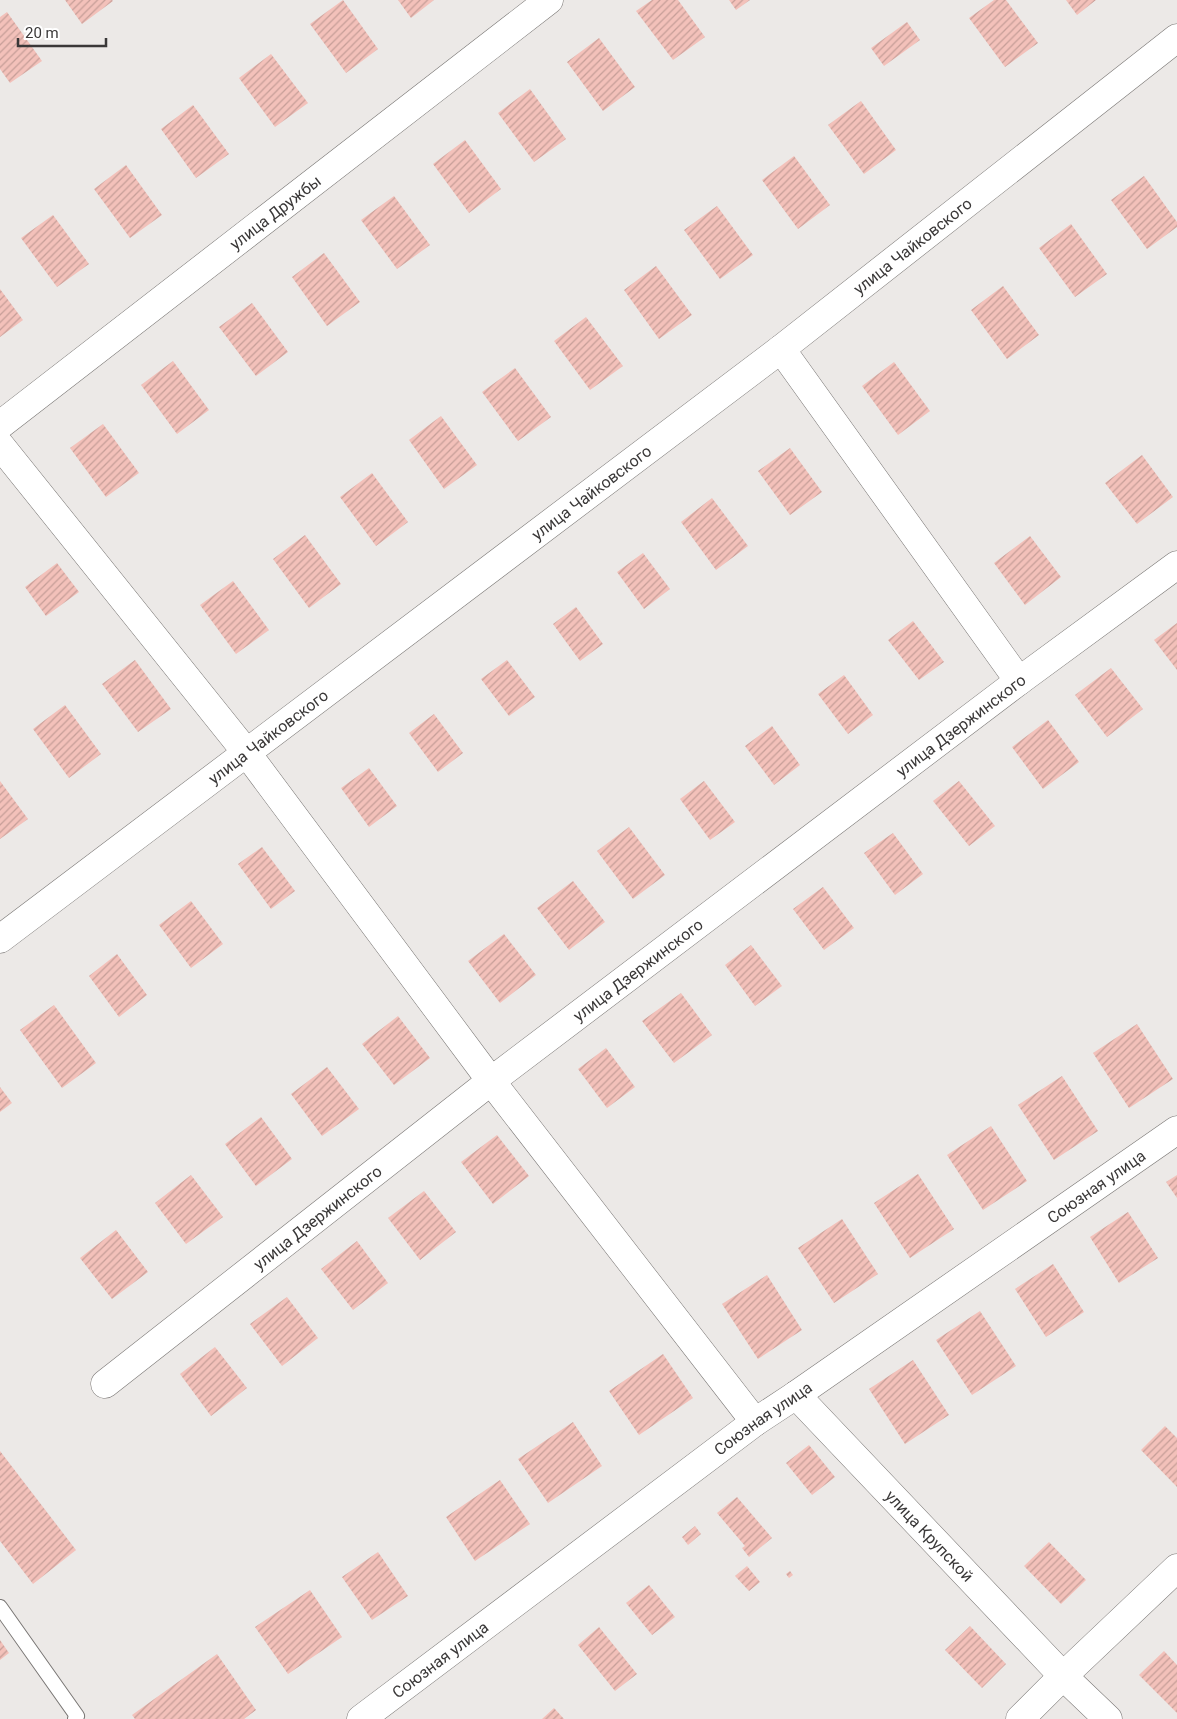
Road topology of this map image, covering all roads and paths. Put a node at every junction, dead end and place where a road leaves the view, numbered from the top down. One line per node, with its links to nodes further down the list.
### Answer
1 (549, 0): 4 (street, улица Дружбы)
2 (1177, 38): 3 (street, улица Чайковского)
3 (781, 349): 7 (street); 8 (street, улица Чайковского)
4 (0, 425)
5 (0, 445): 8 (street)
6 (1177, 565): 7 (street, улица Дзержинского)
7 (1019, 681): 10 (street, улица Дзержинского)
8 (246, 752): 9 (street, улица Чайковского); 10 (street)
9 (0, 939)
10 (490, 1081): 12 (street, улица Дзержинского); 14 (street)
11 (1177, 1130): 13 (street, Союзная улица)
12 (106, 1384)
13 (796, 1395): 14 (street, Союзная улица); 17 (street, улица Крупской)
14 (755, 1422): 19 (street, Союзная улица)
15 (1177, 1568): 17 (street)
16 (0, 1607): 18 (lane)
17 (1063, 1676): 20 (street); 21 (street, улица Крупской)
18 (74, 1719)
19 (361, 1719)
20 (1020, 1719)
21 (1108, 1719)

